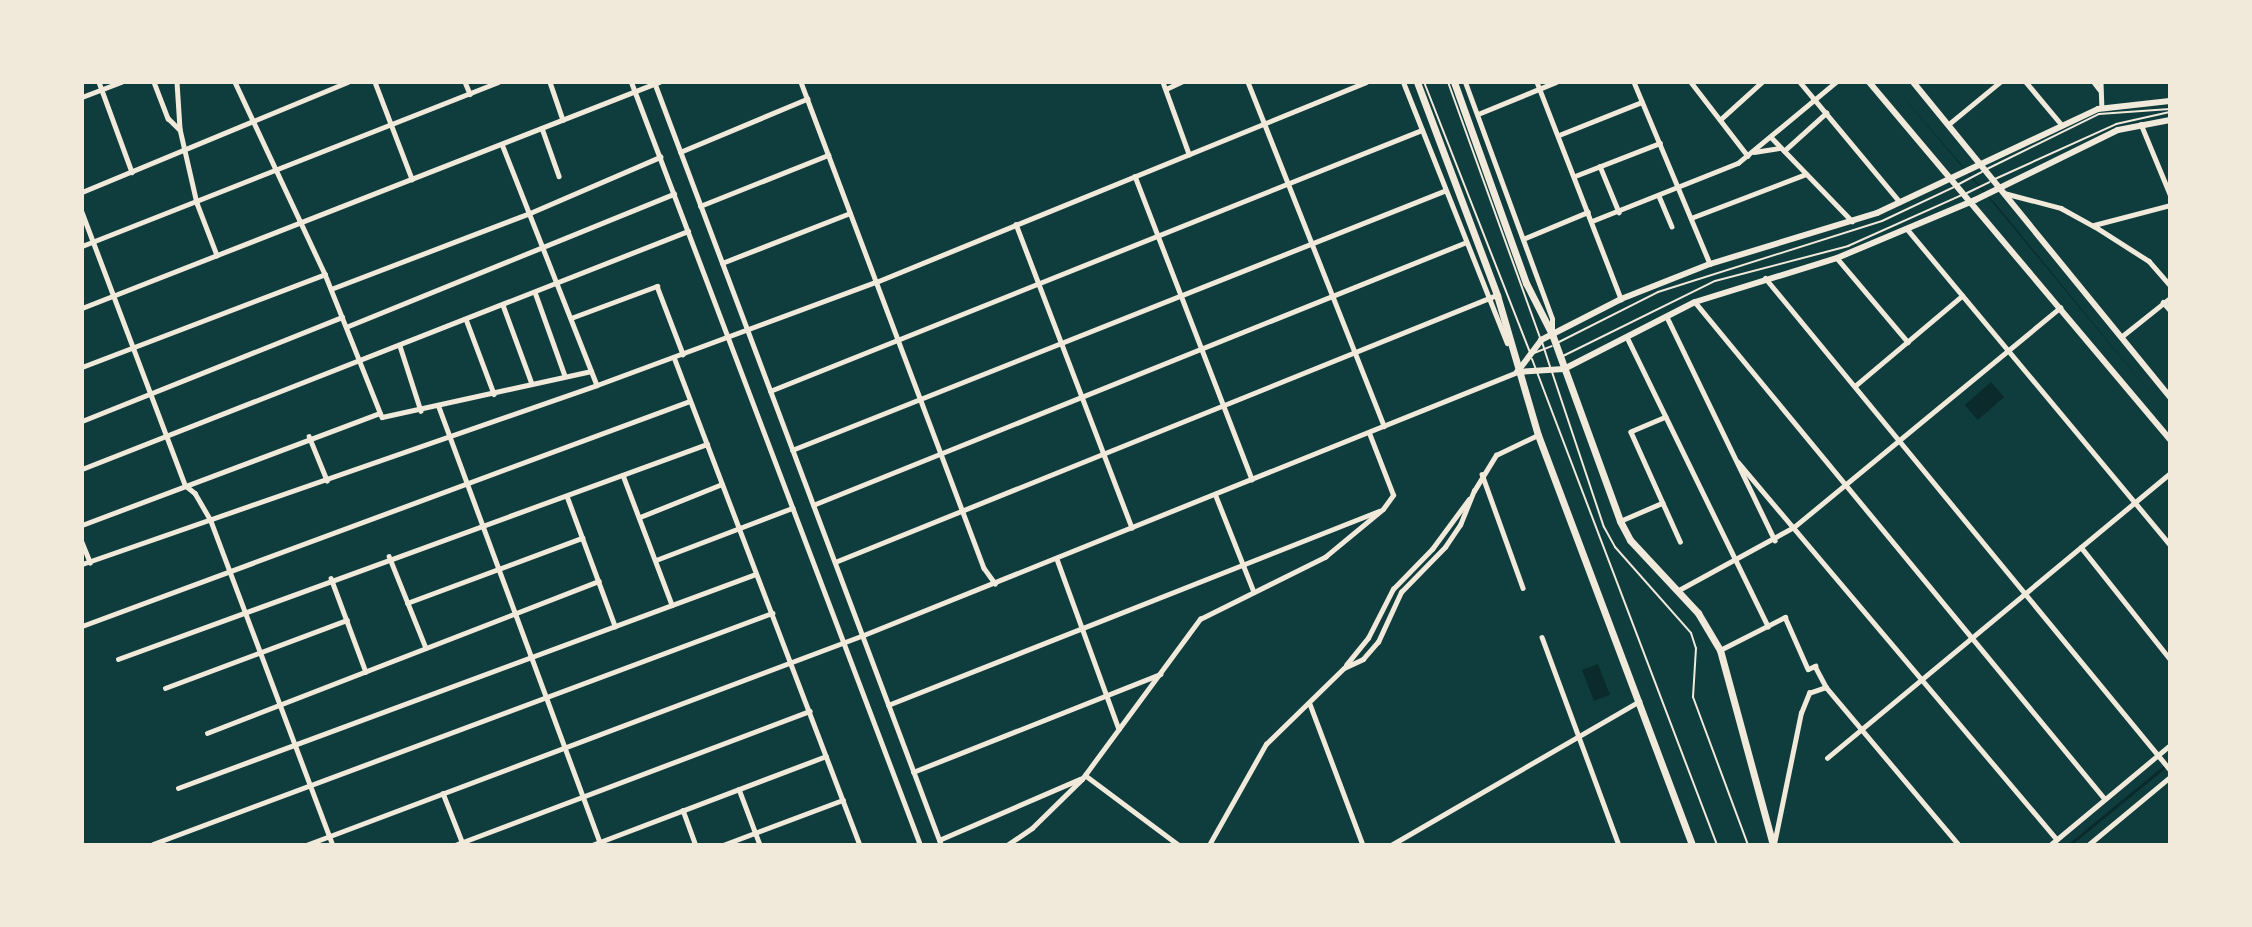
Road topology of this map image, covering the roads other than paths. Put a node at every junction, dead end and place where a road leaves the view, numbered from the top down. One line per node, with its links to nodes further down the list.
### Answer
1 (100, 82): 39 (street)
2 (121, 82): 39 (street)
3 (154, 82): 63 (street)
4 (177, 82): 63 (street)
5 (236, 82): 55 (street)
6 (347, 82): 55 (street)
7 (375, 82): 61 (street)
8 (465, 82): 42 (street)
9 (498, 82): 42 (street)
10 (550, 82): 53 (street)
11 (631, 82): 41 (street)
12 (801, 82): 44 (street)
13 (1163, 82): 37 (street)
14 (1181, 82): 37 (street)
15 (1248, 82): 56 (street)
16 (1366, 82): 56 (street)
17 (1403, 82): 64 (street)
18 (1417, 82): 59 (highway)
19 (1424, 82): 136 (lane)
20 (1448, 82): 160 (lane)
21 (1454, 82): 156 (highway)
22 (1465, 82): 51 (street)
23 (1537, 82): 38 (street)
24 (1556, 82): 38 (street)
25 (1634, 82): 47 (street)
26 (1691, 82): 52 (street)
27 (1762, 82): 52 (street)
28 (1800, 82): 45 (street)
29 (1836, 82): 45 (street)
30 (1869, 82): 85 (main road)
31 (2000, 82): 58 (street)
32 (2026, 82): 60 (street)
33 (2094, 82): 40 (street)
34 (2101, 82): 40 (street)
35 (656, 83): 41 (street); 71 (street)
36 (1915, 83): 58 (main road)
37 (1166, 89): 72 (street)
38 (1539, 89): 51 (street); 65 (street)
39 (102, 90): 43 (street); 79 (street)
40 (2101, 91): 48 (street)
41 (635, 92): 53 (street); 75 (street)
42 (470, 93): 61 (street)
43 (82, 97)
44 (807, 99): 71 (street); 74 (street)
45 (1815, 100): 50 (street); 66 (street)
46 (2170, 101): 48 (main road)
47 (1642, 102): 65 (street); 68 (street)
48 (2102, 108): 60 (main road)
49 (2170, 110): 78 (lane); 87 (lane)
50 (1826, 113): 69 (street); 100 (street)
51 (1478, 114): 118 (street)
52 (1720, 119): 73 (street)
53 (563, 120): 62 (street)
54 (2170, 120): 57 (main road)
55 (253, 121): 70 (street); 80 (street)
56 (1265, 122): 72 (street); 89 (street)
57 (2140, 123): 91 (main road); 96 (street)
58 (1949, 124): 76 (main road)
59 (1433, 125): 64 (street); 136 (highway)
60 (2062, 125): 76 (main road)
61 (391, 126): 80 (street); 86 (street)
62 (542, 128): 67 (street); 82 (street)
63 (180, 129): 70 (street)
64 (1422, 130): 89 (street); 92 (street)
65 (1559, 135): 84 (street)
66 (1771, 137): 69 (street); 73 (street)
67 (502, 144): 86 (street); 106 (street)
68 (1660, 144): 77 (street); 90 (street)
69 (1782, 150): 73 (street); 81 (street)
70 (185, 151): 79 (street); 99 (street)
71 (680, 152): 101 (street)
72 (1189, 154): 83 (street)
73 (1751, 154): 90 (street)
74 (828, 155): 101 (street); 107 (street)
75 (660, 157): 95 (street); 106 (street)
76 (1979, 164): 78 (main road); 85 (main road)
77 (1600, 166): 84 (street); 105 (street)
78 (1984, 170): 87 (main road); 88 (lane)
79 (132, 172): 93 (street)
80 (276, 172): 99 (street); 110 (street)
81 (1806, 174): 108 (street); 111 (street)
82 (559, 176)
83 (1135, 176): 112 (street); 117 (street)
84 (1574, 176): 104 (street)
85 (1953, 177): 88 (main road); 100 (main road)
86 (412, 179): 110 (street)
87 (1991, 181): 91 (main road); 94 (lane)
88 (1959, 184): 94 (main road); 165 (lane)
89 (1289, 186): 117 (street); 121 (street)
90 (1678, 187): 97 (street); 108 (street)
91 (2000, 190): 98 (main road); 114 (street); 159 (main road)
92 (1444, 191): 120 (street); 121 (street)
93 (82, 192)
94 (1966, 193): 98 (main road); 175 (lane)
95 (674, 194): 116 (street); 123 (street)
96 (2170, 194)
97 (1658, 196): 105 (street); 113 (street)
98 (1974, 201): 115 (main road); 148 (main road)
99 (197, 203): 119 (street); 124 (street)
100 (1901, 203): 111 (main road)
101 (701, 205): 126 (street)
102 (2170, 205): 114 (street)
103 (82, 212): 119 (street)
104 (1588, 212): 109 (street); 118 (street)
105 (1619, 212): 109 (street)
106 (530, 213): 123 (street); 134 (street)
107 (850, 213): 126 (street); 130 (street)
108 (1691, 218): 127 (street)
109 (1592, 221): 142 (street)
110 (301, 222): 124 (street); 128 (street)
111 (1852, 222): 127 (main road)
112 (1016, 223): 130 (street); 132 (street)
113 (1672, 226)
114 (2094, 226): 133 (street)
115 (1908, 230): 125 (main road); 139 (street)
116 (688, 231): 131 (street); 157 (street)
117 (1159, 238): 132 (street); 138 (street)
118 (1523, 239): 156 (street)
119 (94, 242): 122 (street); 137 (street)
120 (1464, 243): 141 (street); 143 (street)
121 (1311, 244): 138 (street); 141 (street)
122 (82, 246)
123 (543, 248): 131 (street); 154 (street)
124 (217, 256): 137 (street)
125 (1837, 258): 129 (main road); 162 (street)
126 (722, 263): 155 (street)
127 (1710, 264): 142 (main road)
128 (325, 274): 134 (street); 167 (street)
129 (1765, 278): 144 (main road); 186 (street)
130 (876, 282): 155 (street); 161 (street)
131 (557, 283): 135 (street); 152 (street)
132 (1040, 285): 161 (street); 163 (street)
133 (2170, 285)
134 (331, 289): 151 (street)
135 (535, 292): 146 (street); 183 (street)
136 (1500, 294): 143 (street); 164 (highway); 172 (lane)
137 (114, 296): 147 (street); 167 (street)
138 (1181, 296): 163 (street); 168 (street)
139 (1962, 296): 162 (street); 170 (street)
140 (2170, 298): 145 (street)
141 (1332, 299): 168 (street); 173 (street)
142 (1621, 299): 156 (main road)
143 (1486, 300): 164 (street); 173 (street)
144 (1695, 302): 150 (main road); 220 (street)
145 (2163, 302): 149 (street); 159 (street)
146 (503, 305): 153 (street); 184 (street)
147 (82, 308)
148 (2061, 308): 170 (street); 207 (main road)
149 (2170, 310)
150 (1666, 316): 158 (main road); 212 (street)
151 (342, 317): 154 (street); 189 (street)
152 (571, 318): 171 (street); 180 (street)
153 (466, 319): 166 (street); 188 (street)
154 (346, 327): 176 (street)
155 (747, 330): 157 (street); 187 (street)
156 (1552, 334): 160 (main road); 165 (highway)
157 (728, 337): 171 (street); 229 (street)
158 (1627, 337): 178 (main road); 198 (street)
159 (2121, 337): 191 (main road)
160 (1541, 340): 169 (lane); 172 (main road)
161 (899, 341): 187 (street); 192 (street)
162 (1908, 342): 186 (street)
163 (1062, 343): 190 (street); 192 (street)
164 (1507, 343): 182 (highway)
165 (1555, 344): 169 (lane); 175 (highway)
166 (400, 346): 176 (street); 196 (street)
167 (134, 348): 177 (street); 189 (street)
168 (1202, 350): 190 (street); 195 (street)
169 (1545, 350): 172 (lane); 179 (lane)
170 (2008, 350): 206 (street); 226 (street)
171 (683, 354): 174 (street)
172 (1530, 354): 181 (lane); 182 (main road)
173 (1357, 355): 195 (street); 200 (street)
174 (674, 357): 185 (street); 193 (street)
175 (1560, 358): 178 (highway); 179 (lane)
176 (360, 362): 197 (street); 203 (street)
177 (82, 367)
178 (1564, 369): 179 (main road); 234 (highway)
179 (1551, 370): 181 (main road); 344 (lane)
180 (591, 371): 183 (street); 185 (street)
181 (1536, 371): 182 (main road); 343 (lane)
182 (1517, 372): 200 (street); 202 (highway)
183 (565, 376): 184 (street)
184 (532, 384): 188 (street)
185 (597, 385): 205 (street)
186 (1855, 386): 206 (street)
187 (770, 391): 209 (street)
188 (494, 394): 194 (street)
189 (152, 396): 199 (street); 203 (street)
190 (1083, 397): 210 (street); 211 (street)
191 (2170, 397)
192 (920, 400): 209 (street); 210 (street)
193 (690, 401): 208 (street); 222 (street)
194 (439, 407): 196 (street); 205 (street)
195 (1224, 408): 211 (street); 218 (street)
196 (421, 411): 197 (street)
197 (380, 413): 204 (street)
198 (1666, 417): 227 (street); 249 (street)
199 (82, 421)
200 (1384, 426): 201 (street)
201 (1369, 433): 218 (street); 230 (street)
202 (1538, 435): 215 (street); 293 (highway)
203 (167, 436): 213 (street); 221 (street)
204 (309, 436): 217 (street); 221 (street)
205 (449, 437): 217 (street); 222 (street)
206 (1899, 439): 220 (street); 263 (street)
207 (2170, 439)
208 (707, 444): 216 (street); 219 (street)
209 (792, 450): 228 (street)
210 (941, 454): 228 (street); 231 (street)
211 (1105, 456): 231 (street); 239 (street)
212 (1738, 462): 237 (street); 241 (street)
213 (82, 469)
214 (2170, 473): 226 (street)
215 (1481, 474): 223 (street); 260 (street)
216 (623, 475): 224 (street); 232 (street)
217 (327, 480): 233 (street)
218 (1253, 481): 225 (street)
219 (722, 484): 232 (street); 238 (street)
220 (1844, 484): 237 (street); 276 (street)
221 (185, 485): 233 (street); 235 (street)
222 (467, 485): 236 (street); 255 (street)
223 (1474, 491): 285 (street); 285 (street)
224 (567, 496): 236 (street); 240 (street)
225 (1216, 496): 239 (street); 252 (street)
226 (2136, 502): 244 (street); 245 (street)
227 (1662, 503): 234 (street); 242 (street)
228 (813, 505): 251 (street)
229 (792, 508): 238 (street); 277 (street)
230 (1383, 509): 252 (street); 262 (street)
231 (963, 513): 251 (street); 259 (street)
232 (640, 517): 248 (street)
233 (211, 521): 250 (street); 255 (street)
234 (1620, 521): 261 (highway)
235 (82, 525)
236 (482, 527): 246 (street); 254 (street)
237 (1794, 527): 241 (street); 288 (street)
238 (740, 528): 248 (street); 256 (street)
239 (1133, 529): 247 (street)
240 (582, 538): 254 (street); 258 (street)
241 (1774, 540): 249 (street)
242 (1680, 541)
243 (82, 542): 250 (street)
244 (2170, 545)
245 (2081, 547): 263 (street); 283 (street)
246 (389, 556): 257 (street); 264 (street)
247 (1057, 559): 259 (street); 273 (street)
248 (656, 560): 265 (street)
249 (1736, 560): 261 (street); 272 (street)
250 (90, 562): 253 (street)
251 (835, 562): 274 (street)
252 (1243, 563): 262 (street); 273 (street)
253 (82, 564)
254 (499, 570): 264 (street); 268 (street)
255 (229, 571): 266 (street); 270 (street)
256 (756, 574): 265 (street); 267 (street)
257 (331, 578): 266 (street); 269 (street)
258 (598, 581): 268 (street); 271 (street)
259 (995, 583): 274 (street)
260 (1523, 587)
261 (1675, 591): 279 (highway)
262 (1254, 592): 287 (street)
263 (2026, 592): 276 (street); 306 (street)
264 (408, 603): 278 (street)
265 (672, 605): 271 (street)
266 (245, 611): 280 (street); 282 (street)
267 (772, 613): 284 (street); 292 (street)
268 (514, 614): 278 (street); 281 (street)
269 (347, 620): 280 (street); 286 (street)
270 (82, 626)
271 (615, 626): 281 (street)
272 (1768, 626): 279 (street); 289 (street)
273 (1082, 628): 291 (street); 296 (street)
274 (862, 636): 277 (street); 296 (street)
275 (1542, 637): 301 (street)
276 (1972, 638): 288 (street); 317 (street)
277 (843, 643): 284 (street); 335 (street)
278 (426, 648): 286 (street)
279 (1720, 650): 345 (highway)
280 (260, 653): 290 (street); 295 (street)
281 (531, 658): 292 (street); 302 (street)
282 (118, 659)
283 (2170, 659)
284 (791, 661): 297 (street); 304 (street)
285 (1344, 668): 294 (street)
286 (366, 672): 295 (street)
287 (1161, 673): 291 (street); 298 (street)
288 (1921, 679): 299 (street); 322 (street)
289 (1826, 687): 299 (street); 345 (street)
290 (166, 688)
291 (1107, 695): 298 (street); 309 (street)
292 (546, 699): 304 (street); 312 (street)
293 (1639, 701): 301 (street); 342 (highway)
294 (1310, 704): 338 (street); 339 (street)
295 (280, 705): 300 (street); 302 (street)
296 (888, 705): 309 (street)
297 (810, 711): 305 (street); 316 (street)
298 (1120, 729): 310 (street)
299 (1862, 729): 307 (street); 346 (street)
300 (207, 733)
301 (1578, 736): 340 (street); 341 (street)
302 (294, 743): 312 (street); 313 (street)
303 (2170, 745): 306 (street)
304 (564, 747): 315 (street); 316 (street)
305 (826, 756): 314 (street); 318 (street)
306 (2159, 757): 308 (street); 317 (street)
307 (1827, 758)
308 (2170, 770)
309 (914, 772): 323 (street)
310 (1083, 777): 323 (street); 336 (street); 337 (street)
311 (2170, 777): 348 (street)
312 (312, 785): 321 (street); 326 (street)
313 (178, 788)
314 (739, 789): 319 (street); 320 (street)
315 (443, 793): 321 (street); 324 (street)
316 (583, 796): 324 (street); 325 (street)
317 (2105, 799): 322 (street)
318 (843, 800): 320 (street); 334 (street)
319 (683, 810): 325 (street); 331 (street)
320 (755, 833): 332 (street); 333 (street)
321 (330, 836): 327 (street); 328 (street)
322 (2057, 839): 347 (street)
323 (940, 842)
324 (463, 843): 329 (street)
325 (601, 843): 330 (street)
326 (153, 844)
327 (306, 845)
328 (333, 845)
329 (455, 845)
330 (592, 845)
331 (696, 845)
332 (723, 845)
333 (760, 845)
334 (860, 845)
335 (920, 845)
336 (1007, 845)
337 (1179, 845)
338 (1209, 845)
339 (1363, 845)
340 (1391, 845)
341 (1619, 845)
342 (1692, 845)
343 (1717, 845)
344 (1748, 845)
345 (1773, 845)
346 (1959, 845)
347 (2050, 845)
348 (2088, 845)

